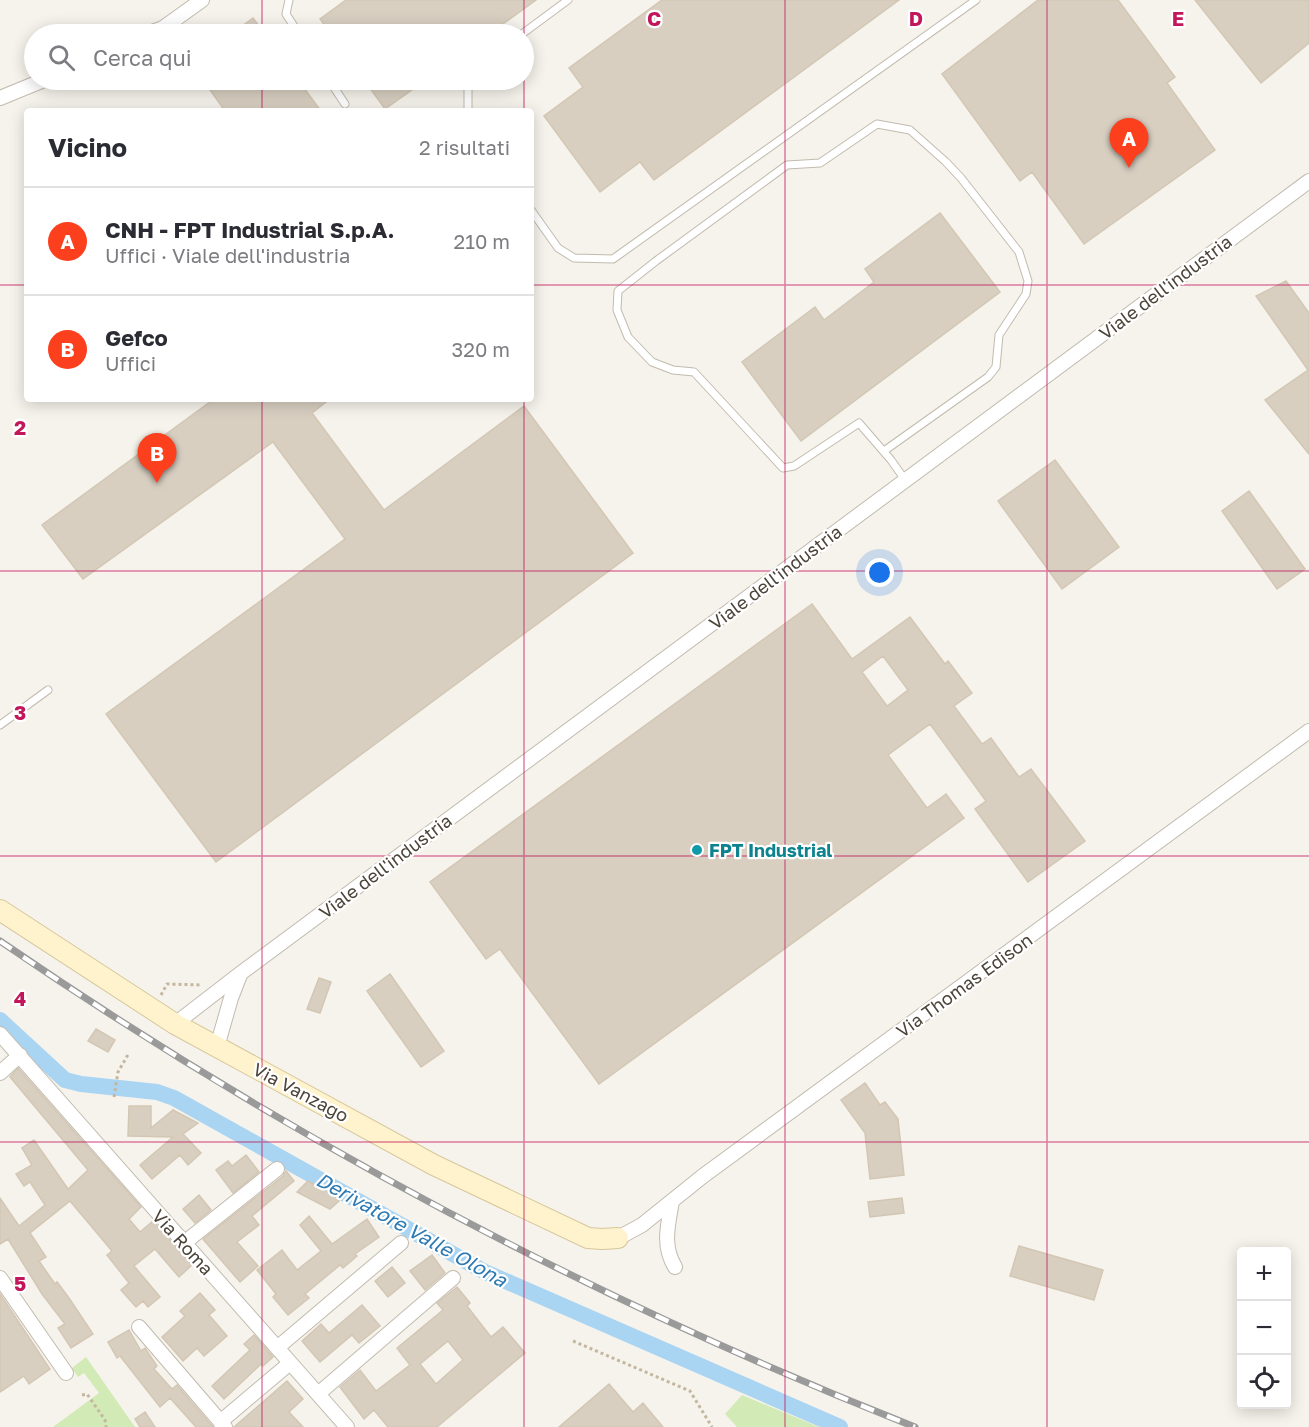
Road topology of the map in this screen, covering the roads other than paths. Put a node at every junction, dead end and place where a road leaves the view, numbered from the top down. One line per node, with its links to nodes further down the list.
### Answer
1 (202, 0): 5 (street)
2 (289, 0): 6 (lane)
3 (568, 0): 7 (lane)
4 (976, 0): 15 (lane)
5 (169, 24)
6 (292, 24)
7 (534, 25)
8 (24, 88): 11 (street)
9 (336, 90): 12 (lane)
10 (468, 90): 13 (lane)
11 (0, 98)
12 (345, 104)
13 (468, 108)
14 (1309, 181): 17 (street, Viale dell'industria)
15 (534, 214)
16 (884, 451): 16 (lane); 17 (lane)
17 (905, 480): 22 (street, Viale dell'industria)
18 (48, 690): 19 (lane)
19 (0, 725)
20 (1309, 731): 29 (street, Via Thomas Edison)
21 (0, 910): 23 (street, Via Vanzago)
22 (241, 973): 23 (street, Viale dell'industria); 25 (street)
23 (175, 1024): 25 (street, Via Vanzago)
24 (0, 1034): 26 (street, Via Roma)
25 (218, 1047): 30 (street, Via Vanzago)
26 (20, 1055): 27 (street); 31 (street, Via Roma)
27 (0, 1073)
28 (277, 1169): 31 (street)
29 (672, 1201): 30 (street, Via Thomas Edison); 33 (street)
30 (618, 1238)
31 (184, 1243): 37 (street, Via Roma)
32 (401, 1243): 37 (street)
33 (675, 1267)
34 (0, 1278): 39 (street)
35 (453, 1278): 40 (street)
36 (139, 1327): 41 (street)
37 (278, 1348): 38 (street, Via Roma)
38 (291, 1363): 40 (street, Via Roma); 41 (street)
39 (66, 1373)
40 (318, 1394): 42 (street, Via Roma)
41 (223, 1424)
42 (348, 1427)

